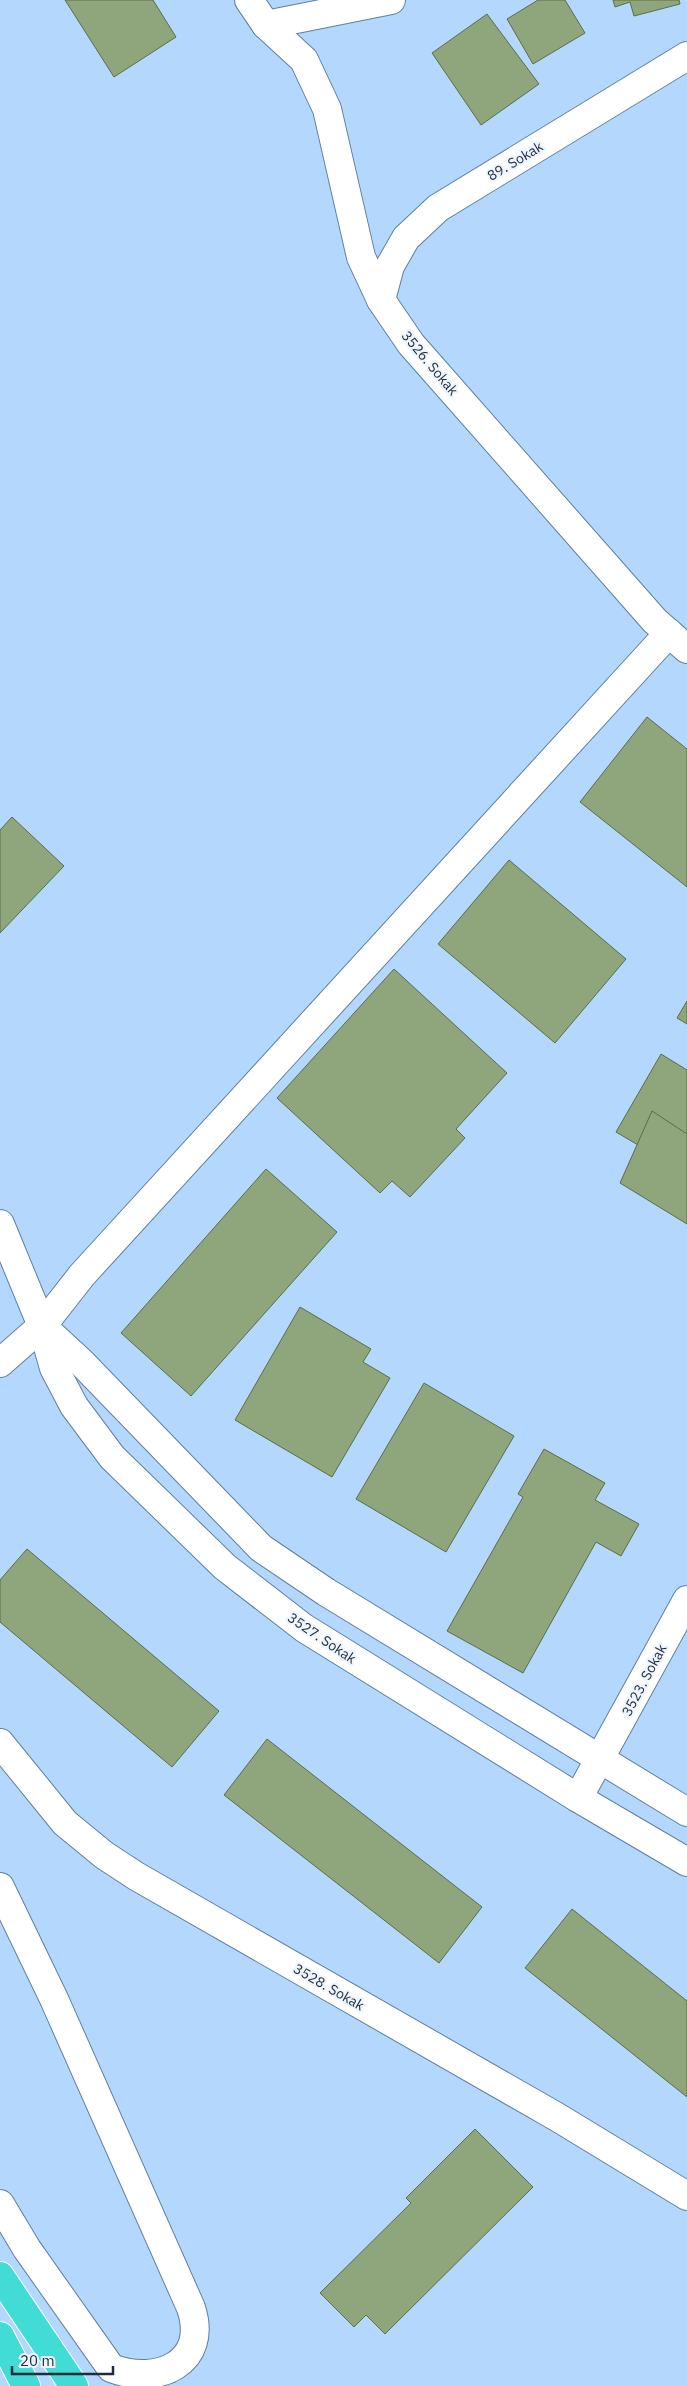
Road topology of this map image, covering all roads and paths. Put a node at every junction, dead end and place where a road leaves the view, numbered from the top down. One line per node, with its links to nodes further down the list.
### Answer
1 (249, 0): 3 (street, 3526. Sokak)
2 (391, 0): 3 (street)
3 (266, 25): 5 (street, 3526. Sokak)
4 (687, 56): 5 (street, 89. Sokak)
5 (381, 300): 6 (street, 3526. Sokak)
6 (678, 641): 8 (street)
7 (0, 1224): 8 (street, 3527. Sokak)
8 (42, 1326): 9 (street); 12 (street, 3527. Sokak); 13 (street, 3527. Sokak)
9 (0, 1364)
10 (687, 1600): 12 (street, 3523. Sokak)
11 (0, 1743): 17 (street, 3528. Sokak)
12 (601, 1760): 13 (street, 3523. Sokak); 14 (street, 3527. Sokak)
13 (578, 1798): 15 (street, 3527. Sokak)
14 (687, 1812)
15 (687, 1862)
16 (0, 1887): 18 (street)
17 (687, 2196)
18 (0, 2204)
19 (0, 2276): 22 (highway)
20 (0, 2336): 21 (highway)
21 (26, 2386)
22 (74, 2386)

